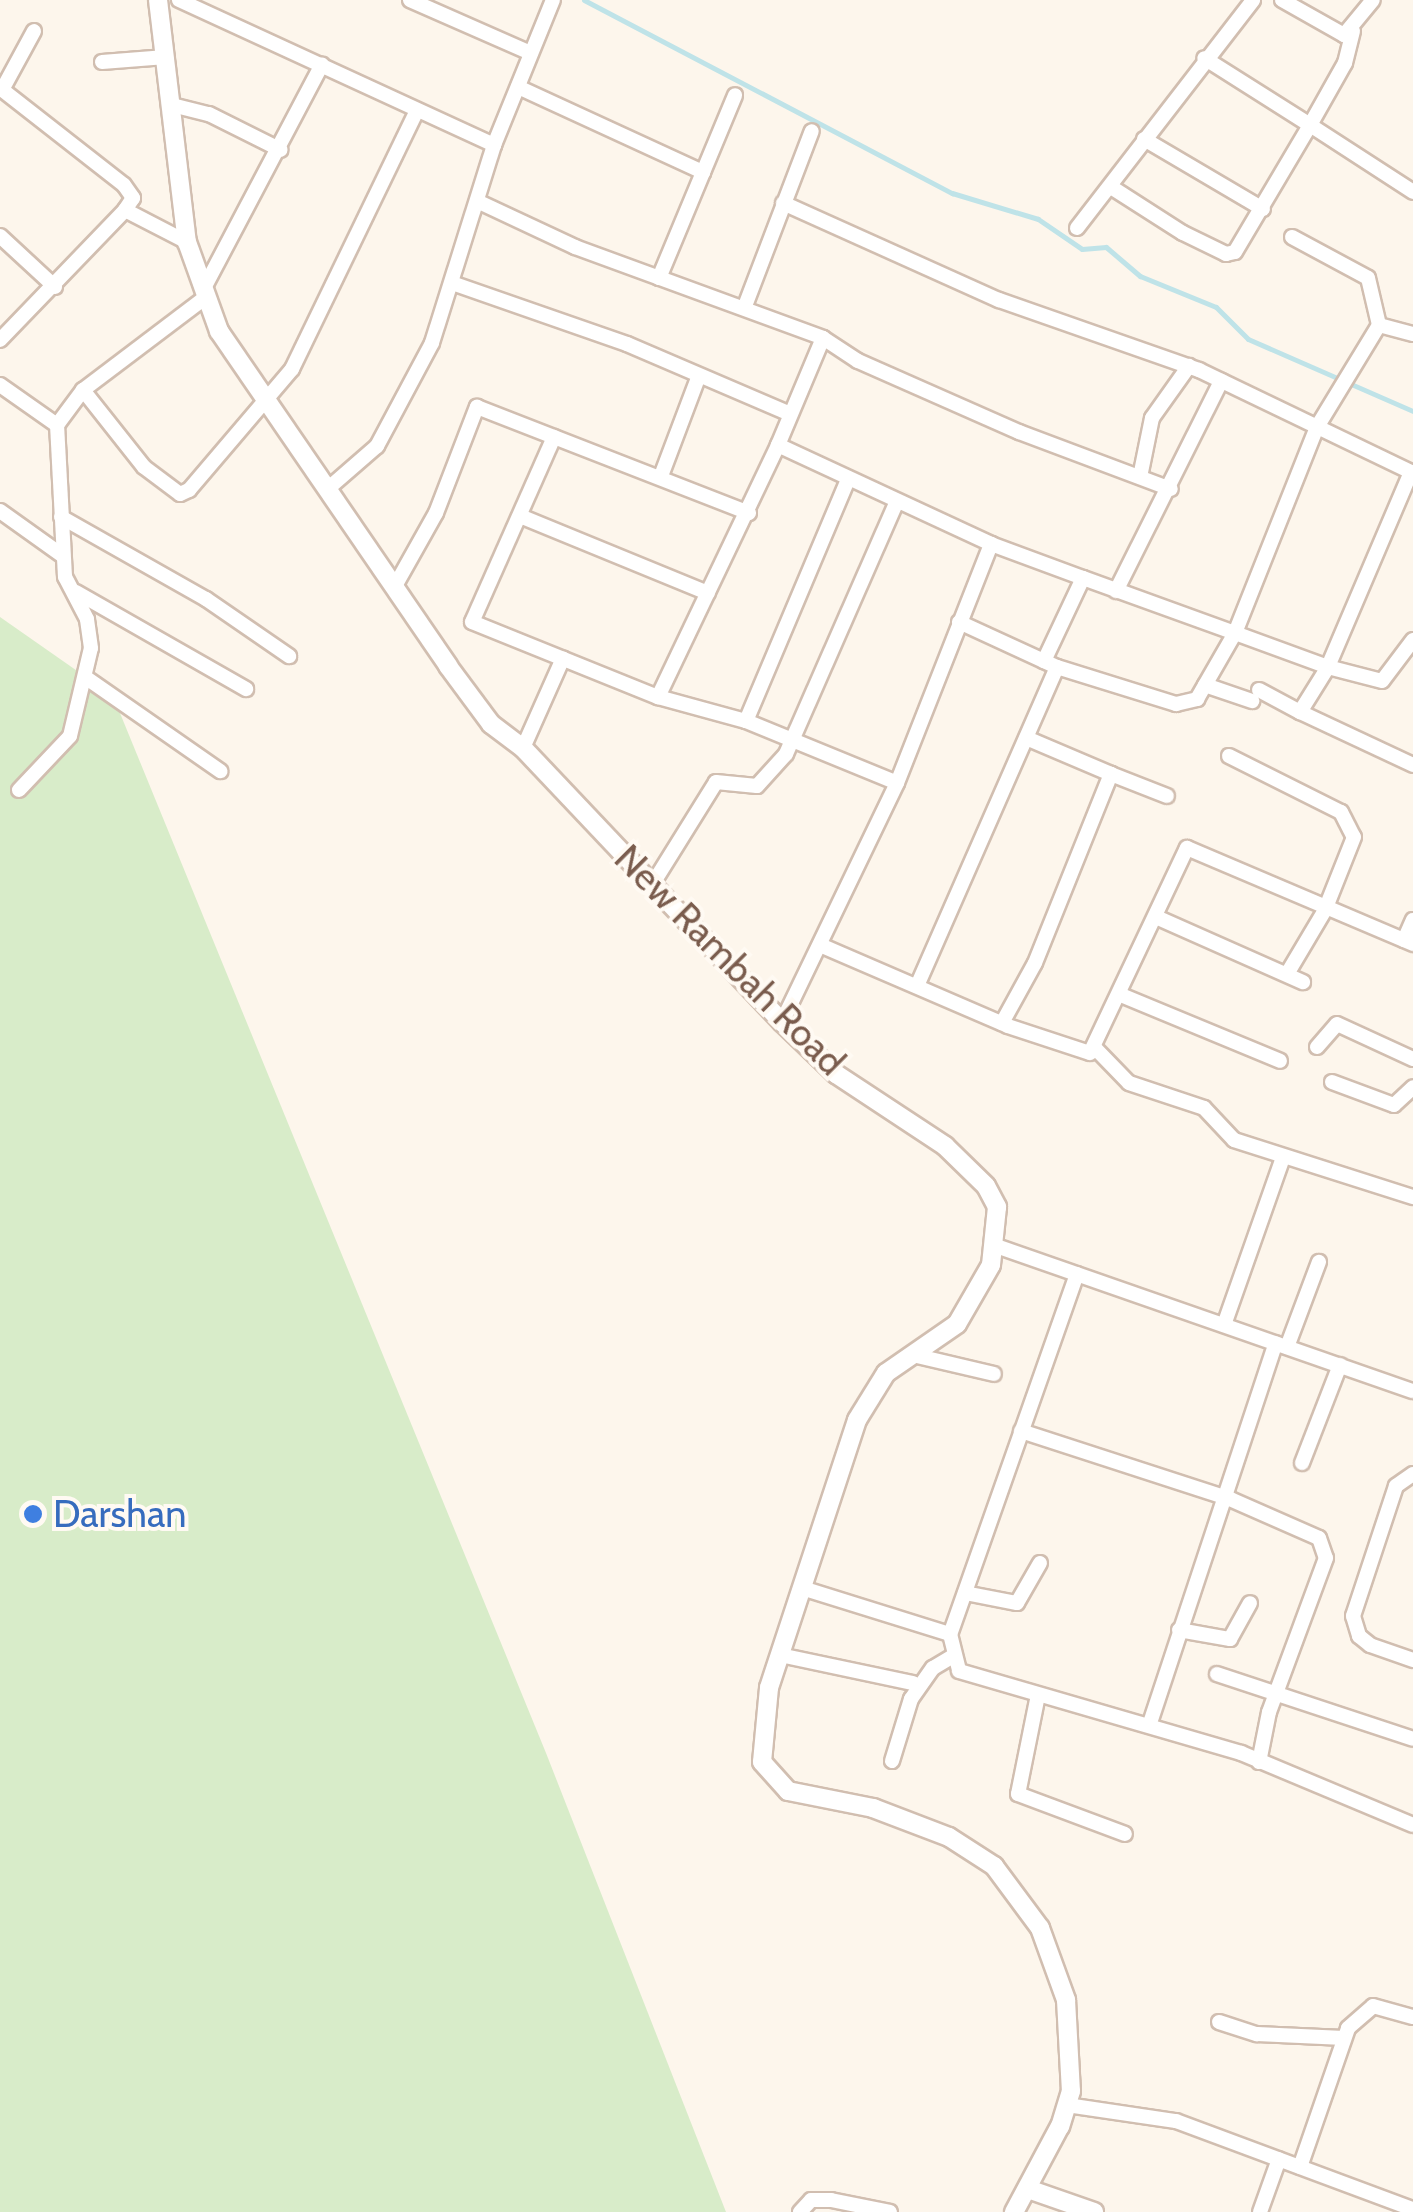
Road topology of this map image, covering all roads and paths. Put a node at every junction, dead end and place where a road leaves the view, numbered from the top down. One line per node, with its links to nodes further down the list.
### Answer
1 (158, 0): 11 (street, New Rambah Road)
2 (179, 0): 14 (street)
3 (410, 0): 10 (street)
4 (553, 0): 10 (street)
5 (1252, 0): 12 (street)
6 (1282, 0): 8 (street)
7 (1373, 0): 8 (street)
8 (1352, 30): 20 (street)
9 (34, 31): 16 (street)
10 (531, 53): 15 (street)
11 (166, 56): 13 (street); 18 (street, New Rambah Road)
12 (1204, 58): 20 (street); 22 (street)
13 (102, 62)
14 (322, 64): 19 (street); 24 (street)
15 (518, 87): 23 (street); 25 (street)
16 (1, 89): 31 (street)
17 (736, 96): 25 (street)
18 (172, 105): 24 (street); 35 (street, New Rambah Road)
19 (416, 114): 23 (street); 50 (street)
20 (1310, 126): 27 (street); 30 (street)
21 (812, 131): 29 (street)
22 (1144, 139): 26 (street); 30 (street)
23 (494, 146): 28 (street)
24 (280, 150): 39 (street)
25 (703, 172): 36 (street)
26 (1111, 188): 30 (street); 32 (street)
27 (1413, 192)
28 (480, 202): 36 (street); 37 (street)
29 (783, 202): 40 (street); 45 (street)
30 (1263, 209)
31 (126, 210): 35 (street); 38 (street)
32 (1078, 228)
33 (1292, 237): 41 (street)
34 (1, 239): 38 (street)
35 (187, 242): 39 (street, New Rambah Road)
36 (659, 278): 40 (street)
37 (452, 284): 46 (street); 60 (street)
38 (55, 287): 44 (street)
39 (205, 294): 49 (street); 50 (street, New Rambah Road)
40 (745, 306): 43 (street)
41 (1378, 325): 42 (street); 53 (street)
42 (1413, 336)
43 (822, 338): 51 (street); 58 (street)
44 (0, 340)
45 (1189, 366): 47 (street); 58 (street)
46 (698, 378): 51 (street); 57 (street)
47 (1221, 381): 53 (street); 61 (street)
48 (0, 384): 52 (street)
49 (83, 390): 50 (street); 52 (street)
50 (269, 400): 60 (street, New Rambah Road)
51 (790, 414): 55 (street)
52 (56, 426): 66 (street)
53 (1316, 427): 56 (street); 75 (street)
54 (554, 437): 57 (street); 65 (street); 70 (street)
55 (778, 446): 59 (street); 64 (street)
56 (1412, 472): 80 (street)
57 (661, 476): 64 (street)
58 (1140, 477): 61 (street)
59 (848, 479): 62 (street); 86 (street)
60 (331, 486): 70 (street, New Rambah Road)
61 (1171, 488): 71 (street)
62 (898, 500): 67 (street); 88 (street)
63 (0, 512): 68 (street)
64 (749, 513): 73 (street)
65 (520, 516): 73 (street); 78 (street)
66 (61, 517): 68 (street); 77 (street)
67 (991, 544): 69 (street); 74 (street)
68 (63, 556): 72 (street)
69 (1083, 578): 71 (street); 79 (street)
70 (395, 586): 89 (street, New Rambah Road)
71 (1116, 591): 75 (street)
72 (76, 592): 81 (street); 83 (street)
73 (708, 592): 84 (street)
74 (959, 622): 79 (street); 94 (street)
75 (1235, 633): 80 (street); 82 (street)
76 (1413, 640): 80 (street)
77 (290, 656)
78 (563, 658): 84 (street); 89 (street)
79 (1050, 664): 82 (street); 87 (street)
80 (1328, 667): 85 (street)
81 (85, 677): 92 (street); 95 (street)
82 (1205, 684): 85 (street)
83 (246, 689)
84 (658, 697): 86 (street)
85 (1300, 712): 91 (street)
86 (746, 722): 88 (street)
87 (1026, 738): 93 (street); 105 (street)
88 (792, 740): 94 (street); 97 (street)
89 (523, 748): 97 (street, New Rambah Road)
90 (1229, 756): 98 (street)
91 (1413, 765)
92 (220, 772)
93 (1111, 774): 96 (street); 108 (street)
94 (896, 783): 102 (street)
95 (19, 790)
96 (1167, 796)
97 (652, 885): 107 (street, New Rambah Road)
98 (1325, 910): 99 (street); 101 (street); 103 (street)
99 (1156, 917): 103 (street); 106 (street)
100 (1413, 920): 101 (street)
101 (1408, 942)
102 (820, 944): 105 (street); 107 (street)
103 (1287, 974): 104 (street)
104 (1303, 982)
105 (917, 986): 108 (street)
106 (1121, 995): 110 (street); 112 (street)
107 (782, 1022): 117 (street, New Rambah Road)
108 (1002, 1023): 110 (street)
109 (1316, 1047): 111 (street)
110 (1096, 1049): 115 (street)
111 (1413, 1058)
112 (1280, 1061)
113 (1332, 1082): 114 (street)
114 (1411, 1094)
115 (1283, 1157): 116 (street); 120 (street)
116 (1413, 1196)
117 (996, 1246): 119 (street); 122 (street)
118 (1319, 1262): 121 (street)
119 (1077, 1274): 120 (street); 126 (street)
120 (1224, 1325): 121 (street)
121 (1282, 1345): 123 (street); 129 (street)
122 (913, 1354): 124 (street); 131 (street)
123 (1340, 1366): 125 (street); 127 (street)
124 (994, 1374)
125 (1413, 1391)
126 (1022, 1431): 129 (street); 132 (street)
127 (1302, 1463)
128 (1413, 1474): 138 (street)
129 (1226, 1498): 134 (street); 141 (street)
130 (1040, 1563): 132 (street)
131 (802, 1588): 135 (street); 136 (street)
132 (964, 1593): 135 (street)
133 (1250, 1603): 134 (street)
134 (1179, 1630): 143 (street)
135 (950, 1634): 137 (street)
136 (780, 1655): 140 (street); 152 (street)
137 (951, 1657): 142 (street); 145 (street)
138 (1413, 1660)
139 (1217, 1674): 141 (street)
140 (913, 1683)
141 (1278, 1693): 144 (street); 146 (street)
142 (1038, 1695): 143 (street); 148 (street)
143 (1150, 1723): 146 (street)
144 (1413, 1739)
145 (892, 1760)
146 (1259, 1762): 147 (street)
147 (1413, 1825)
148 (1125, 1834)
149 (1413, 2017): 151 (street)
150 (1219, 2022): 151 (street)
151 (1344, 2038): 154 (street)
152 (1067, 2105): 153 (street); 155 (street)
153 (1279, 2159): 154 (street); 161 (street)
154 (1300, 2167): 156 (street)
155 (1028, 2190): 159 (street); 160 (street)
156 (1413, 2209)
157 (800, 2212): 158 (street)
158 (890, 2212)
159 (1014, 2212)
160 (1094, 2212)
161 (1260, 2212)

